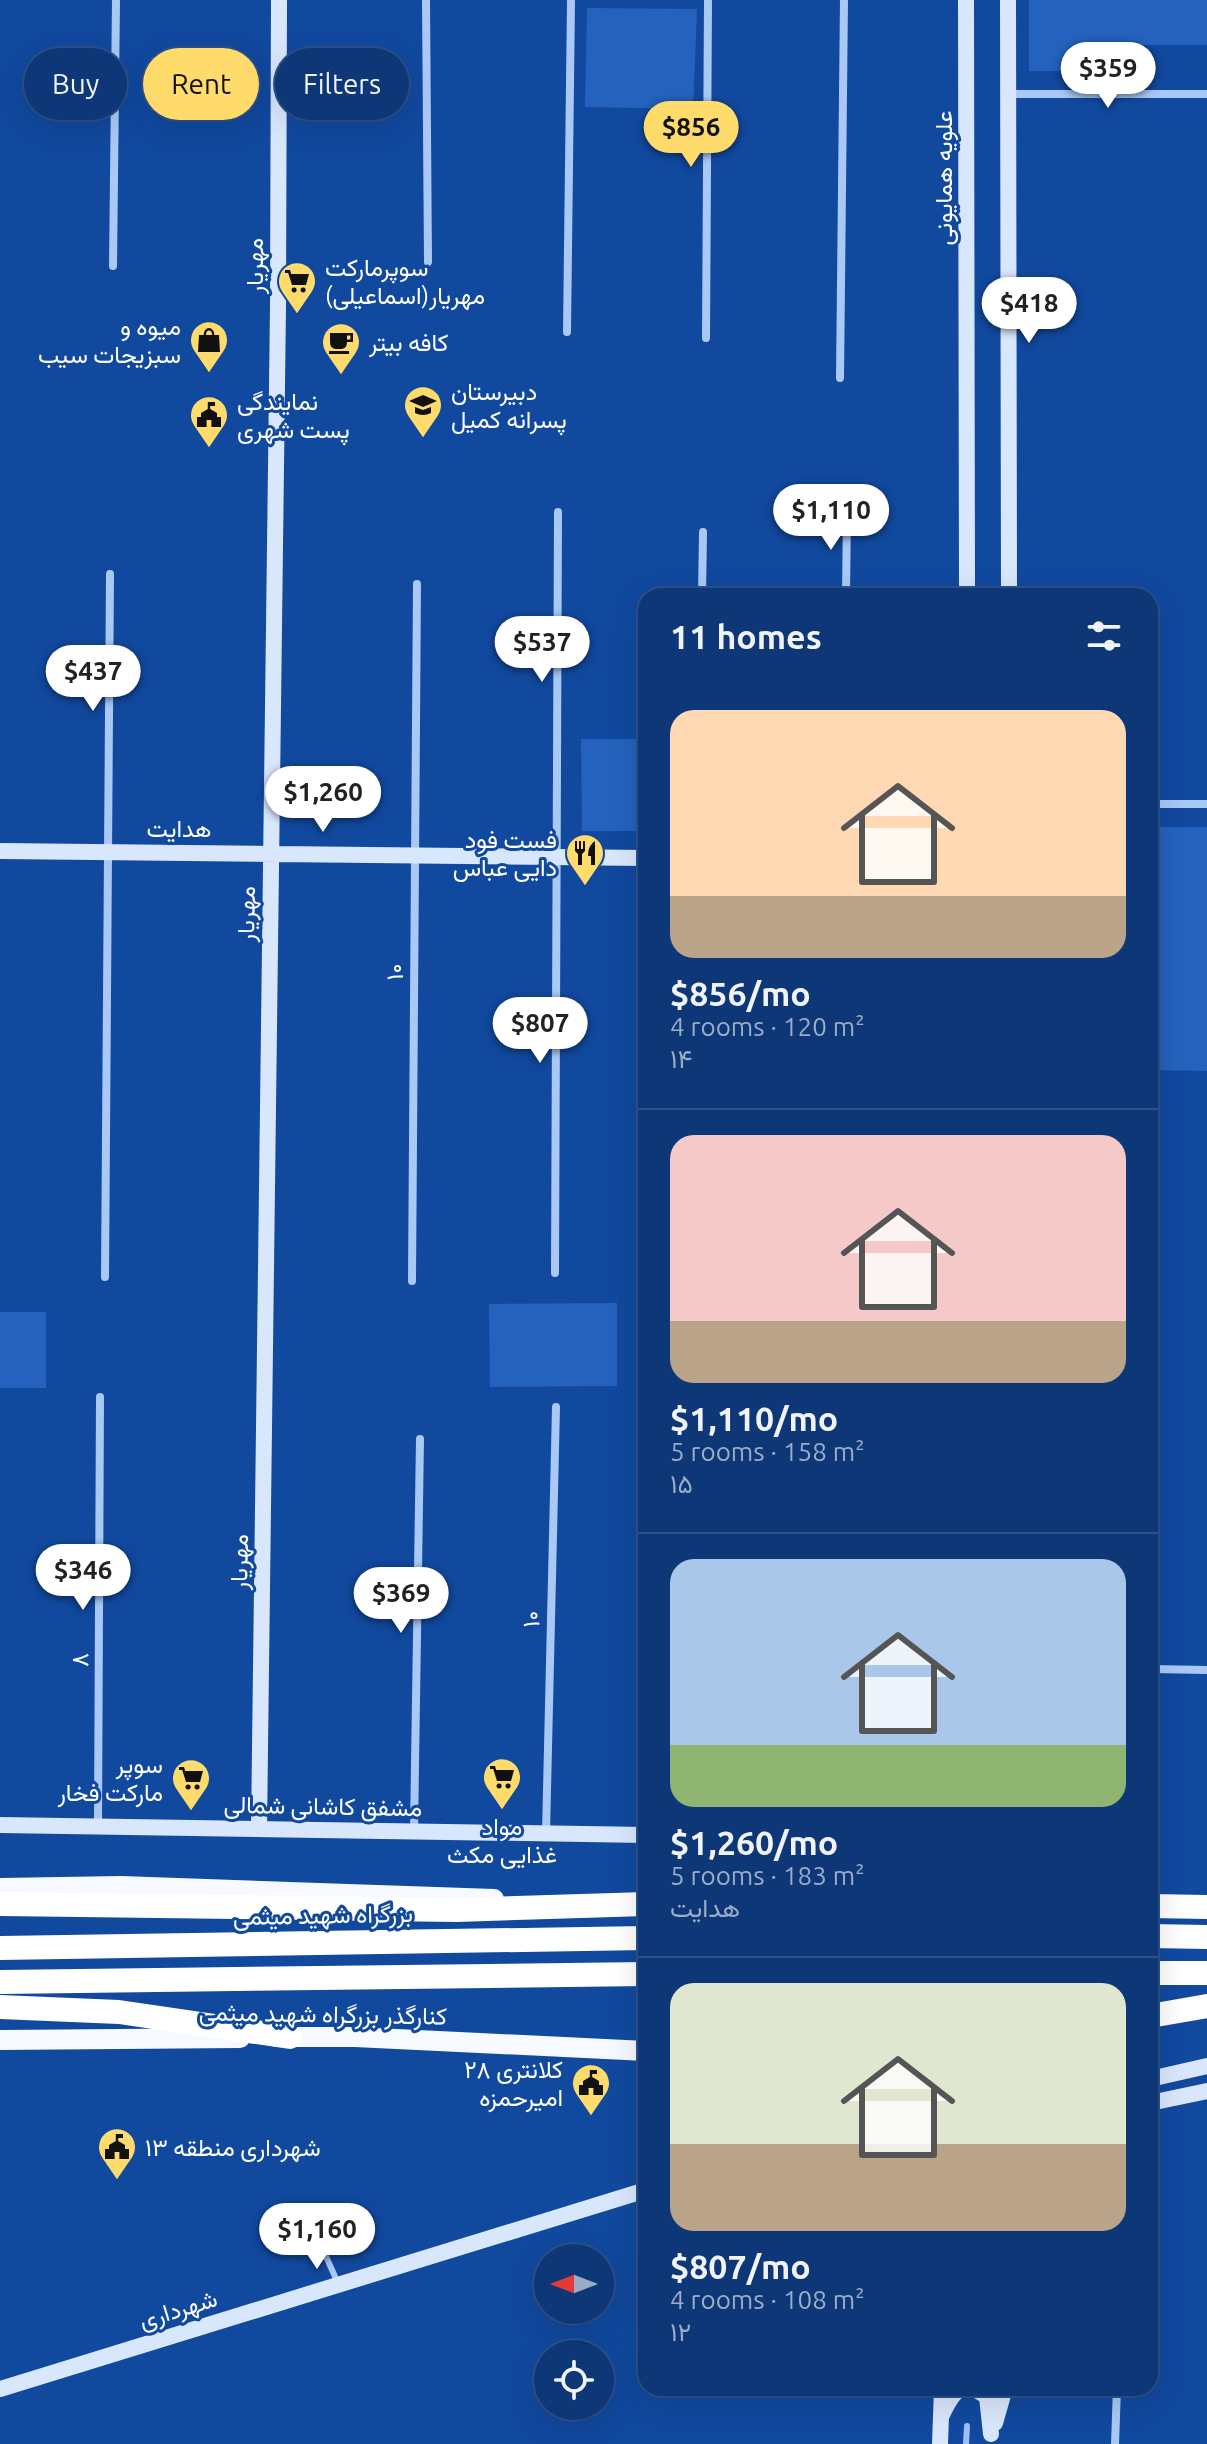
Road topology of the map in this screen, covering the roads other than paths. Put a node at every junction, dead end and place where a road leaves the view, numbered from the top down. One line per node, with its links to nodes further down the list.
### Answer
1 (116, 0): 12 (street)
2 (279, 0): 29 (street, مهریار)
3 (426, 0): 11 (street)
4 (571, 0): 13 (street)
5 (708, 0): 14 (street)
6 (844, 0): 15 (street)
7 (966, 0): 23 (street, علویه همایونی)
8 (1008, 0): 9 (street)
9 (1009, 94): 10 (street); 24 (street)
10 (1207, 94)
11 (428, 262)
12 (113, 266)
13 (567, 332)
14 (706, 338)
15 (840, 378)
16 (847, 509): 22 (street)
17 (558, 512): 31 (street)
18 (703, 532): 21 (street)
19 (110, 574): 28 (street)
20 (417, 584): 30 (street, ۱۰)
21 (702, 588)
22 (846, 588)
23 (967, 588)
24 (1009, 588)
25 (1158, 804): 26 (street)
26 (1207, 804)
27 (0, 851): 28 (street, هدایت)
28 (108, 852): 29 (street, هدایت); 34 (street)
29 (271, 853): 30 (street, هدایت); 43 (street, مهریار)
30 (415, 855): 31 (street, هدایت); 35 (street, ۱۰)
31 (558, 857): 32 (street, هدایت); 33 (street)
32 (638, 858)
33 (555, 1273)
34 (105, 1277)
35 (412, 1281)
36 (100, 1397): 42 (street, ۸)
37 (556, 1407): 45 (street, ۱۰)
38 (420, 1439): 44 (street)
39 (1158, 1669): 40 (street)
40 (1207, 1670)
41 (0, 1825): 42 (street, مشفق کاشانی شمالی)
42 (98, 1827): 43 (street, مشفق کاشانی شمالی)
43 (259, 1829): 44 (street, مشفق کاشانی شمالی)
44 (414, 1831): 45 (street, مشفق کاشانی شمالی)
45 (546, 1833): 46 (street, مشفق کاشانی شمالی)
46 (638, 1835)
47 (0, 1888): 49 (main road)
48 (0, 1904): 50 (highway)
49 (638, 1904)
50 (638, 1904)
51 (1158, 1906): 52 (highway)
52 (1207, 1907)
53 (1158, 1936): 54 (highway)
54 (1207, 1937)
55 (638, 1938): 56 (highway, بزرگراه شهید میثمی)
56 (0, 1948)
57 (1158, 1973): 58 (highway)
58 (1207, 1973)
59 (638, 1974): 60 (highway)
60 (0, 1982)
61 (1207, 2006): 63 (highway)
62 (0, 2007): 64 (highway)
63 (1158, 2015)
64 (290, 2037): 65 (main road, کنارگذر بزرگراه شهید میثمی); 66 (main road, کنارگذر بزرگراه شهید میثمی)
65 (0, 2040)
66 (638, 2051)
67 (1207, 2066): 68 (street)
68 (1158, 2077)
69 (1207, 2091): 70 (street)
70 (1158, 2101)
71 (638, 2192): 73 (street, شهرداری)
72 (324, 2252): 73 (lane)
73 (338, 2285): 74 (street, شهرداری)
74 (0, 2389)
75 (942, 2396): 80 (street)
76 (950, 2396): 80 (street)
77 (986, 2396): 81 (street)
78 (1003, 2396): 81 (street)
79 (1117, 2396): 83 (street)
80 (941, 2417): 82 (street)
81 (990, 2439)
82 (940, 2444)
83 (1115, 2444)

